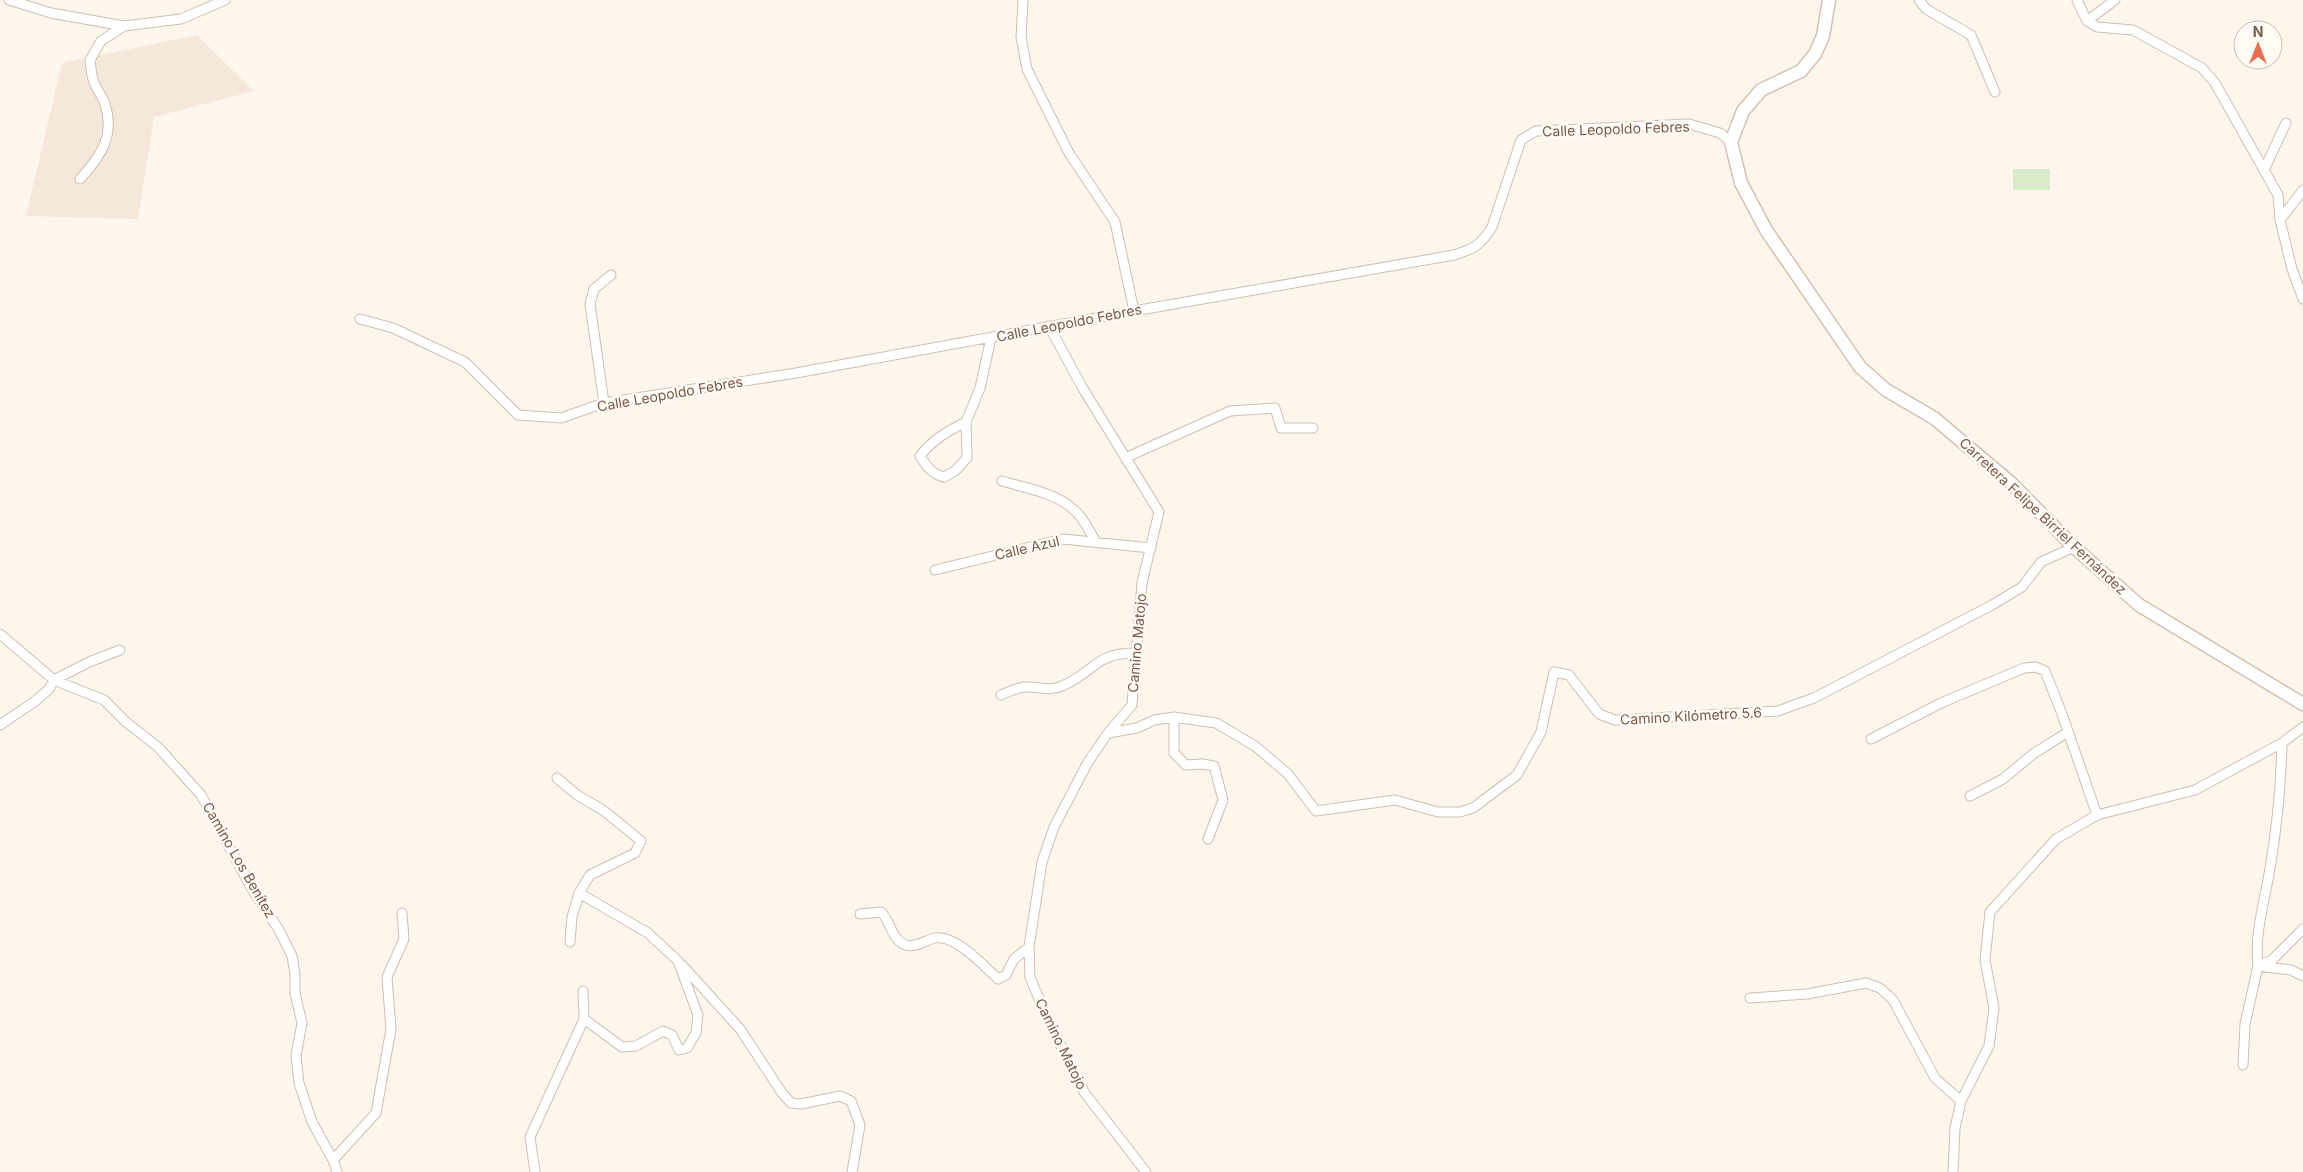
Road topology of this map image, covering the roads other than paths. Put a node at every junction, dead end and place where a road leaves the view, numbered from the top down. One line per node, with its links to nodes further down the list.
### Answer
1 (9, 0): 9 (street)
2 (225, 0): 9 (street)
3 (1023, 0): 19 (street)
4 (1829, 0): 12 (street)
5 (1919, 0): 10 (street)
6 (2077, 0): 8 (street)
7 (2115, 0): 8 (street)
8 (2087, 21): 13 (street)
9 (124, 26): 14 (street)
10 (1995, 92)
11 (2286, 122): 13 (street)
12 (1731, 142): 19 (street, Calle Leopoldo Febres); 29 (street, Carretera Felipe Birriel Fernández)
13 (2264, 170): 16 (street)
14 (80, 179)
15 (2303, 190): 16 (street)
16 (2280, 220): 18 (street)
17 (611, 275): 23 (street)
18 (2303, 299)
19 (1134, 310): 21 (street, Calle Leopoldo Febres)
20 (360, 319): 23 (street, Calle Leopoldo Febres)
21 (1049, 326): 22 (street, Calle Leopoldo Febres); 26 (street, Camino Matojo)
22 (991, 338): 23 (street, Calle Leopoldo Febres); 24 (street)
23 (604, 403)
24 (966, 422): 24 (street)
25 (1313, 428): 26 (street)
26 (1125, 458): 30 (street, Camino Matojo)
27 (1002, 481): 28 (street)
28 (1096, 542): 30 (street, Calle Azul); 31 (street, Calle Azul)
29 (2074, 547): 37 (street, Carretera Felipe Birriel Fernández); 38 (street, Camino Kilómetro 5.6)
30 (1151, 548): 34 (street, Camino Matojo)
31 (935, 570)
32 (0, 634): 35 (street, Camino Los Benítez)
33 (120, 650): 35 (street)
34 (1135, 653): 36 (street); 42 (street, Camino Matojo)
35 (54, 680): 39 (street); 63 (street, Camino Los Benítez)
36 (1001, 695)
37 (2303, 704)
38 (1174, 717): 42 (street, Camino Kilómetro 5.6); 48 (street)
39 (0, 725)
40 (2303, 727): 44 (street)
41 (2068, 732): 43 (street); 46 (street); 47 (street)
42 (1108, 733): 54 (street, Camino Matojo)
43 (1871, 739)
44 (2282, 743): 47 (street); 56 (street)
45 (557, 778): 49 (street)
46 (1970, 796)
47 (2097, 815): 62 (street)
48 (1208, 839)
49 (579, 893): 53 (street); 55 (street)
50 (402, 913): 63 (street)
51 (860, 914): 54 (street)
52 (2303, 929): 56 (street)
53 (570, 942)
54 (1030, 947): 67 (street, Camino Matojo)
55 (678, 961): 60 (street); 66 (street)
56 (2258, 966): 57 (street); 61 (street)
57 (2303, 976)
58 (584, 991): 60 (street)
59 (1750, 998): 62 (street)
60 (584, 1019): 65 (street)
61 (2243, 1065)
62 (1961, 1101): 68 (street)
63 (333, 1160): 64 (street, Camino Los Benítez)
64 (337, 1172)
65 (535, 1172)
66 (852, 1172)
67 (1146, 1172)
68 (1953, 1172)

